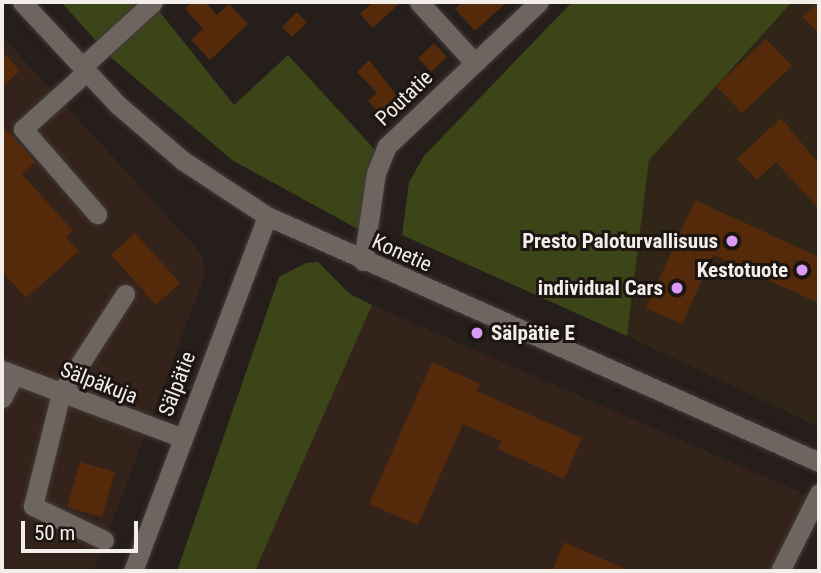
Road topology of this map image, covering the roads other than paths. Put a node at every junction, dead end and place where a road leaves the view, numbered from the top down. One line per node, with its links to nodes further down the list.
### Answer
1 (22, 2): 6 (street, Konetie)
2 (153, 2): 6 (street)
3 (419, 2): 5 (street)
4 (539, 2): 5 (street, Poutatie)
5 (474, 62): 9 (street, Poutatie)
6 (84, 70): 7 (street); 8 (street, Konetie)
7 (97, 214)
8 (267, 216): 9 (street, Konetie); 14 (street, Sälpätie)
9 (363, 261): 15 (street, Konetie)
10 (125, 294): 12 (street)
11 (8, 372): 12 (street, Sälpäkuja); 13 (street)
12 (61, 393): 14 (street, Sälpäkuja); 17 (street)
13 (2, 398)
14 (180, 437): 18 (street, Sälpätie)
15 (818, 459)
16 (819, 493): 19 (street)
17 (104, 540)
18 (133, 571)
19 (780, 571)

